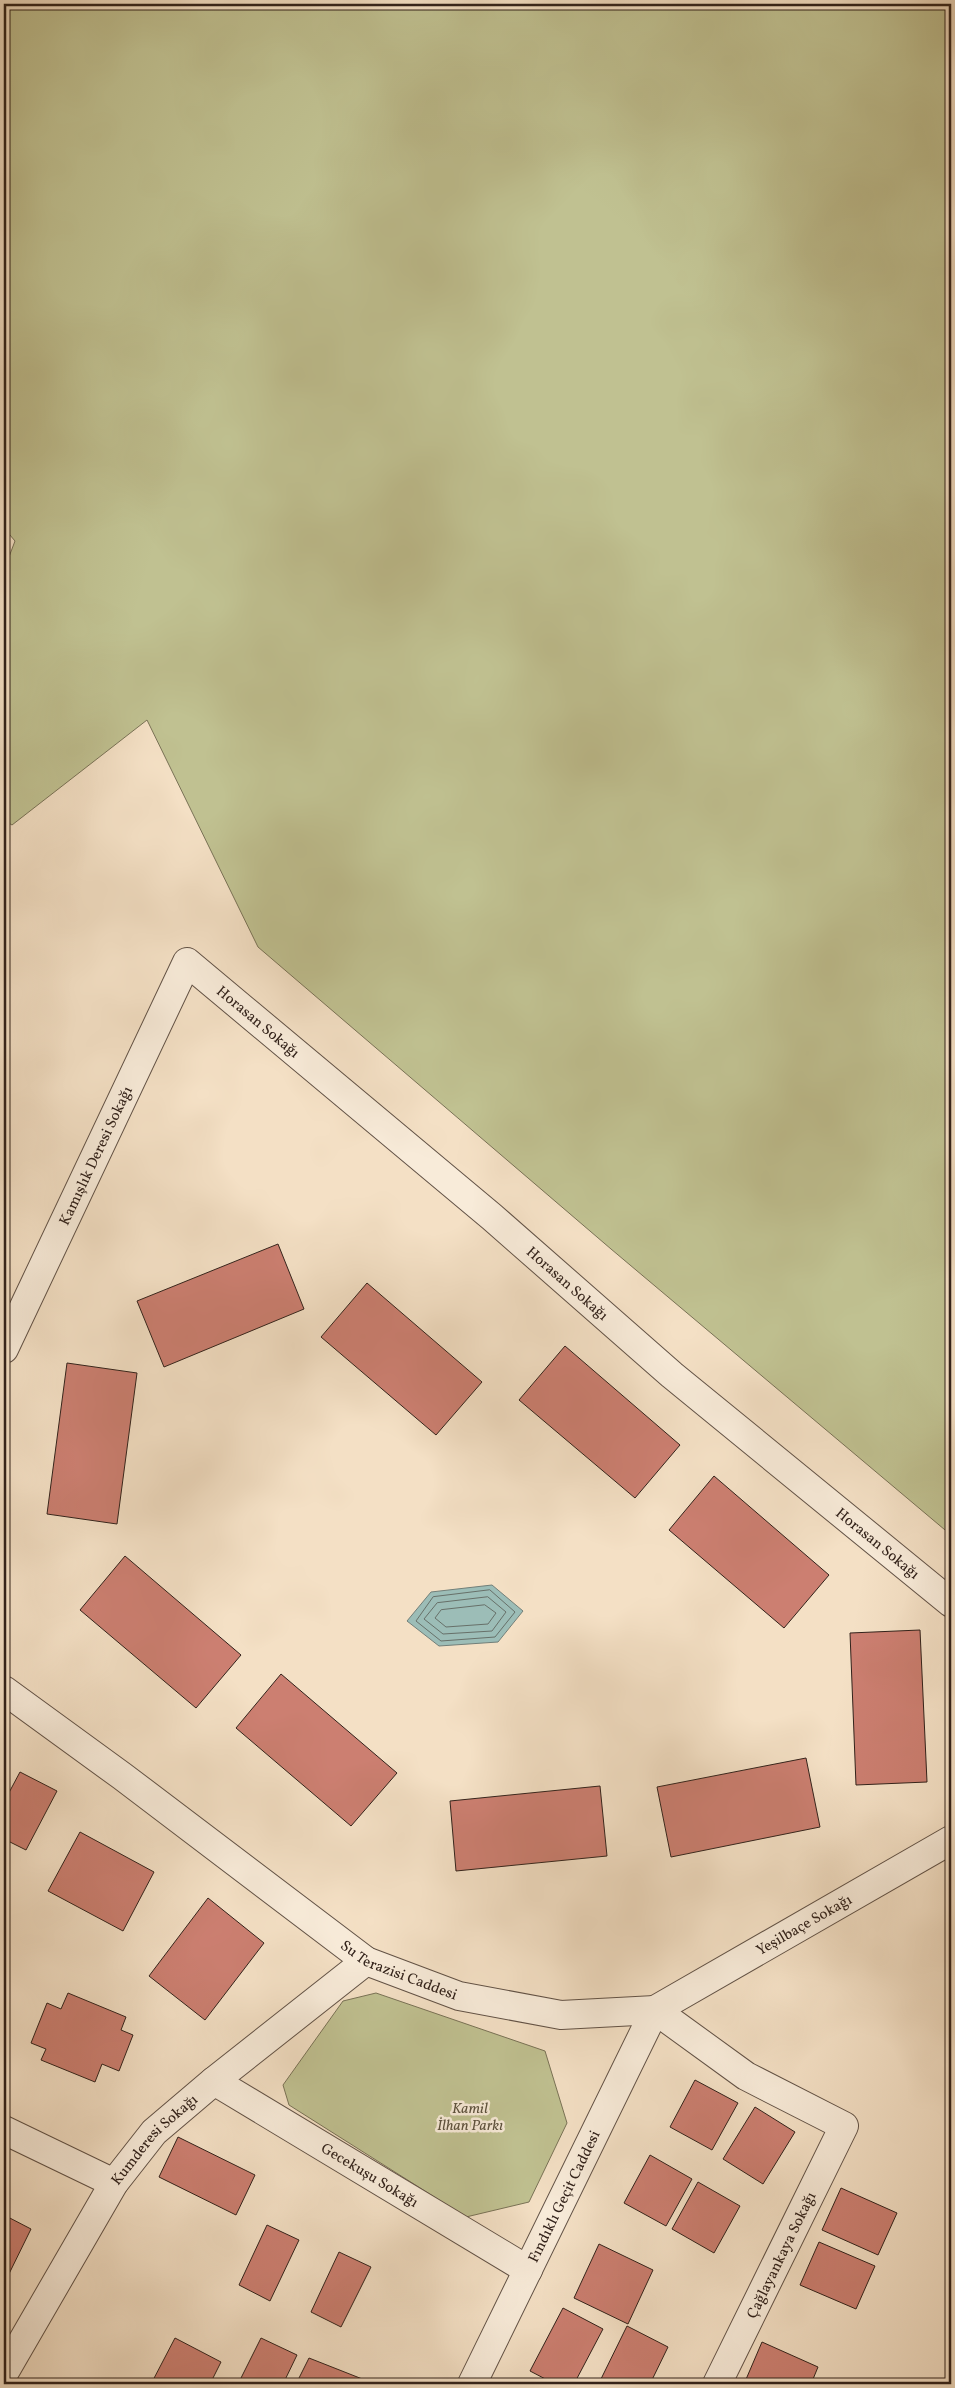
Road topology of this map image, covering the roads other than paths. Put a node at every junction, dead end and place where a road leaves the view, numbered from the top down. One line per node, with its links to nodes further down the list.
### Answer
1 (187, 962): 2 (street, Kamışlık Deresi Sokağı); 3 (street, Horasan Sokağı)
2 (4, 1349)
3 (951, 1603)
4 (4, 1690): 6 (street, Su Terazisi Caddesi)
5 (951, 1840): 7 (street, Yeşilbaçe Sokağı)
6 (366, 1961): 7 (street, Su Terazisi Caddesi); 8 (street, Kumderesi Sokağı)
7 (655, 2010): 11 (street, Fındıklı Geçit Caddesi); 14 (street, Çağlayankaya Sokağı)
8 (214, 2081): 10 (street, Kumderesi Sokağı); 11 (street, Gecekuşu Sokağı)
9 (4, 2130): 10 (street)
10 (114, 2183): 12 (street, Kumderesi Sokağı)
11 (528, 2270): 13 (street, Fındıklı Geçit Caddesi)
12 (7, 2372)
13 (472, 2384)
14 (717, 2384)

